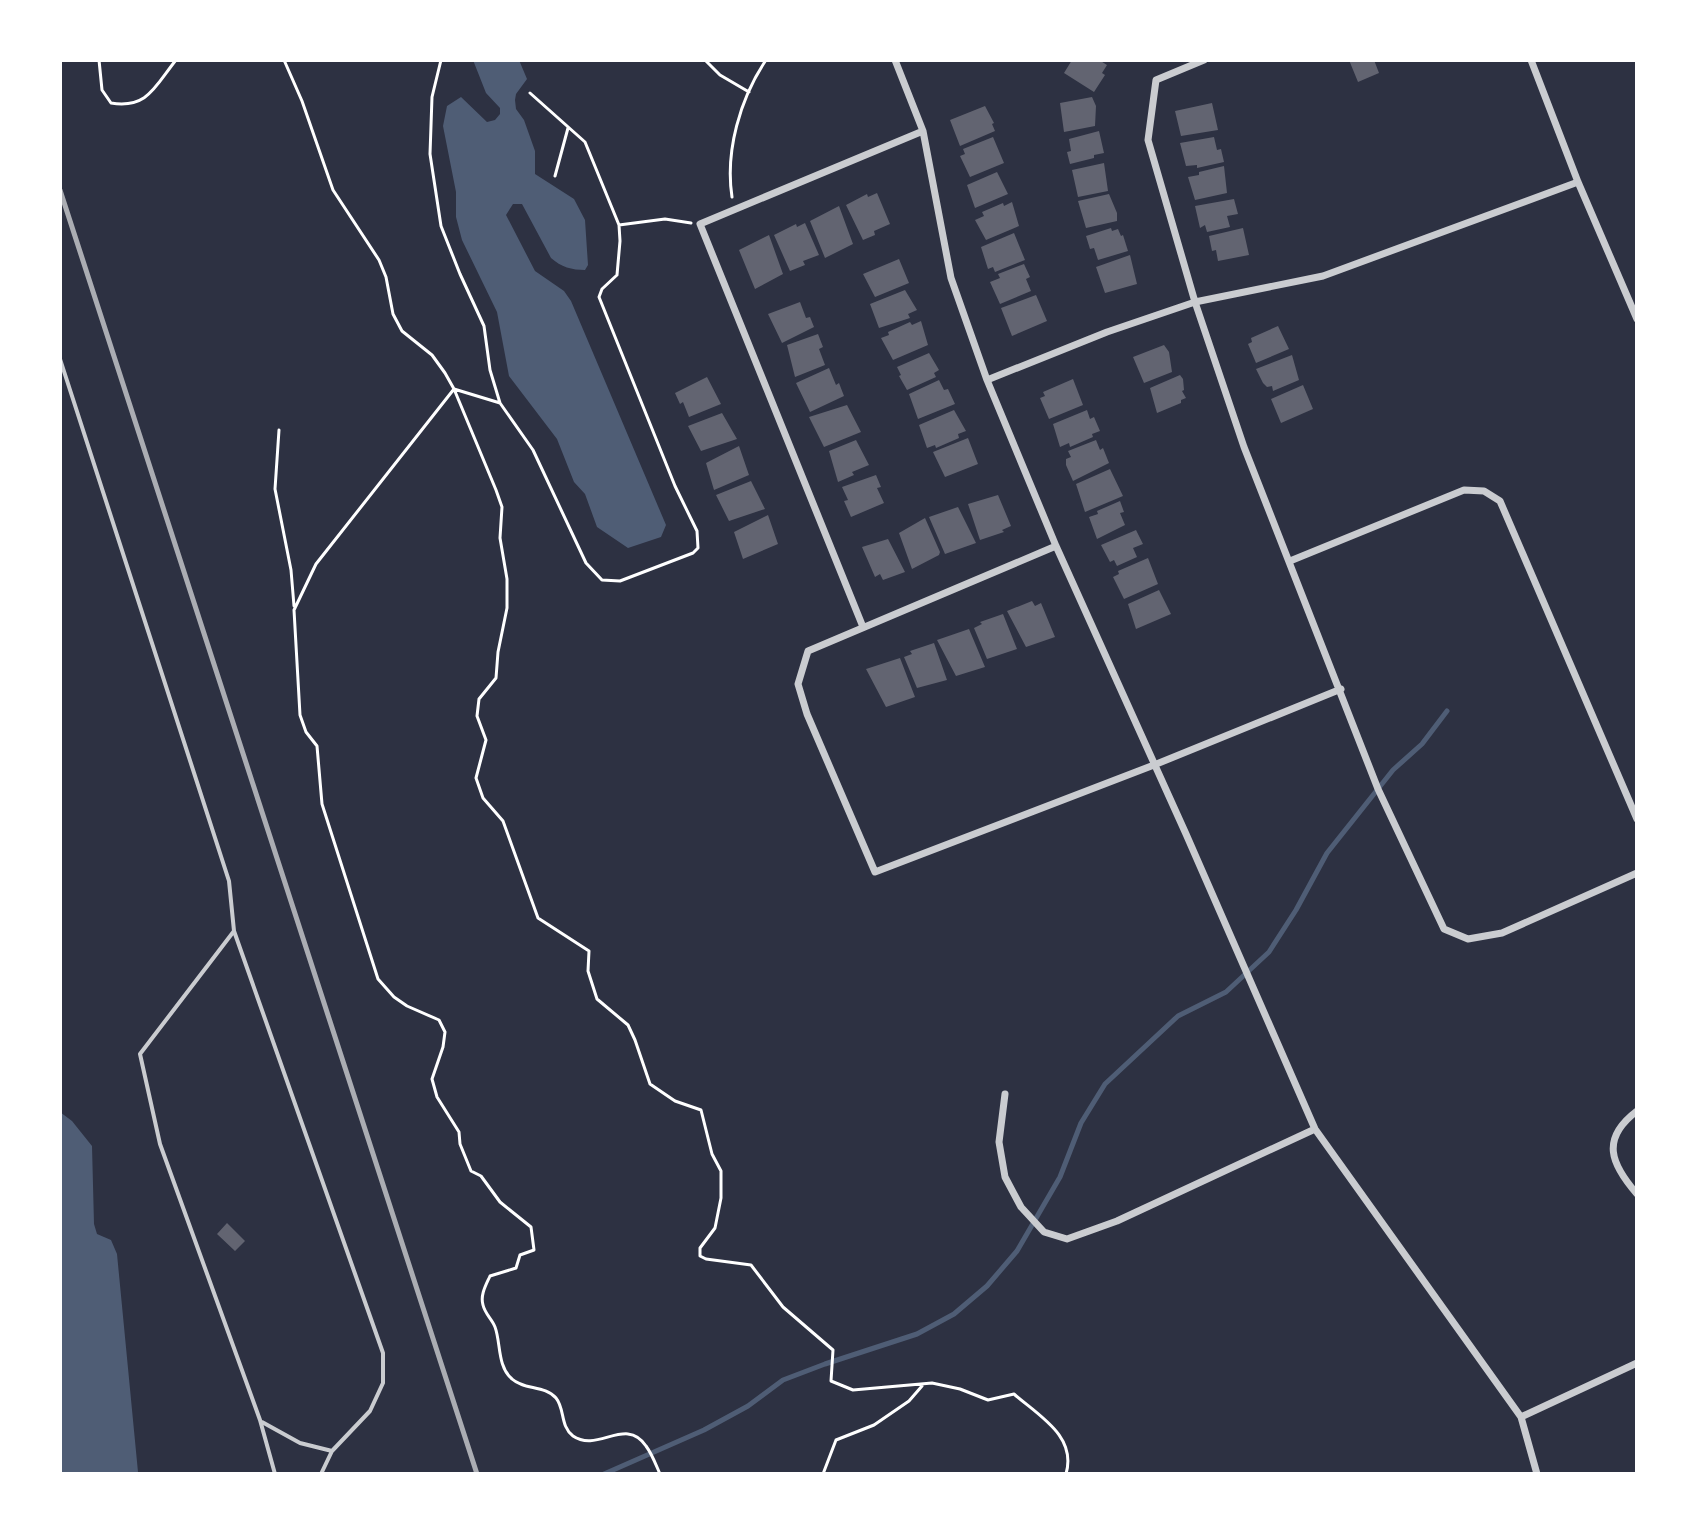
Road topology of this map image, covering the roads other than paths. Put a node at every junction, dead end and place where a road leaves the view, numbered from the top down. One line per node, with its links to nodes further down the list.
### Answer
1 (895, 60): 4 (street)
2 (1204, 60): 6 (street)
3 (1531, 60): 5 (street)
4 (923, 131): 9 (street); 12 (street)
5 (1578, 182): 6 (street); 7 (street)
6 (1195, 302): 9 (street); 11 (street)
7 (1637, 319)
8 (60, 359): 17 (lane)
9 (987, 380): 10 (street)
10 (1056, 546): 12 (street); 14 (street)
11 (1290, 561): 13 (street); 15 (street)
12 (863, 627): 14 (street)
13 (1341, 689): 14 (street); 16 (street)
14 (1154, 765): 20 (street)
15 (1637, 819)
16 (1637, 873)
17 (234, 931): 24 (lane); 25 (lane)
18 (1005, 1094): 20 (street)
19 (1637, 1111): 21 (street)
20 (1315, 1129): 23 (street)
21 (1637, 1194)
22 (1637, 1363): 23 (street)
23 (1521, 1417): 28 (street)
24 (260, 1420): 25 (lane); 26 (lane)
25 (332, 1451): 27 (lane)
26 (275, 1474)
27 (321, 1474)
28 (1537, 1474)

